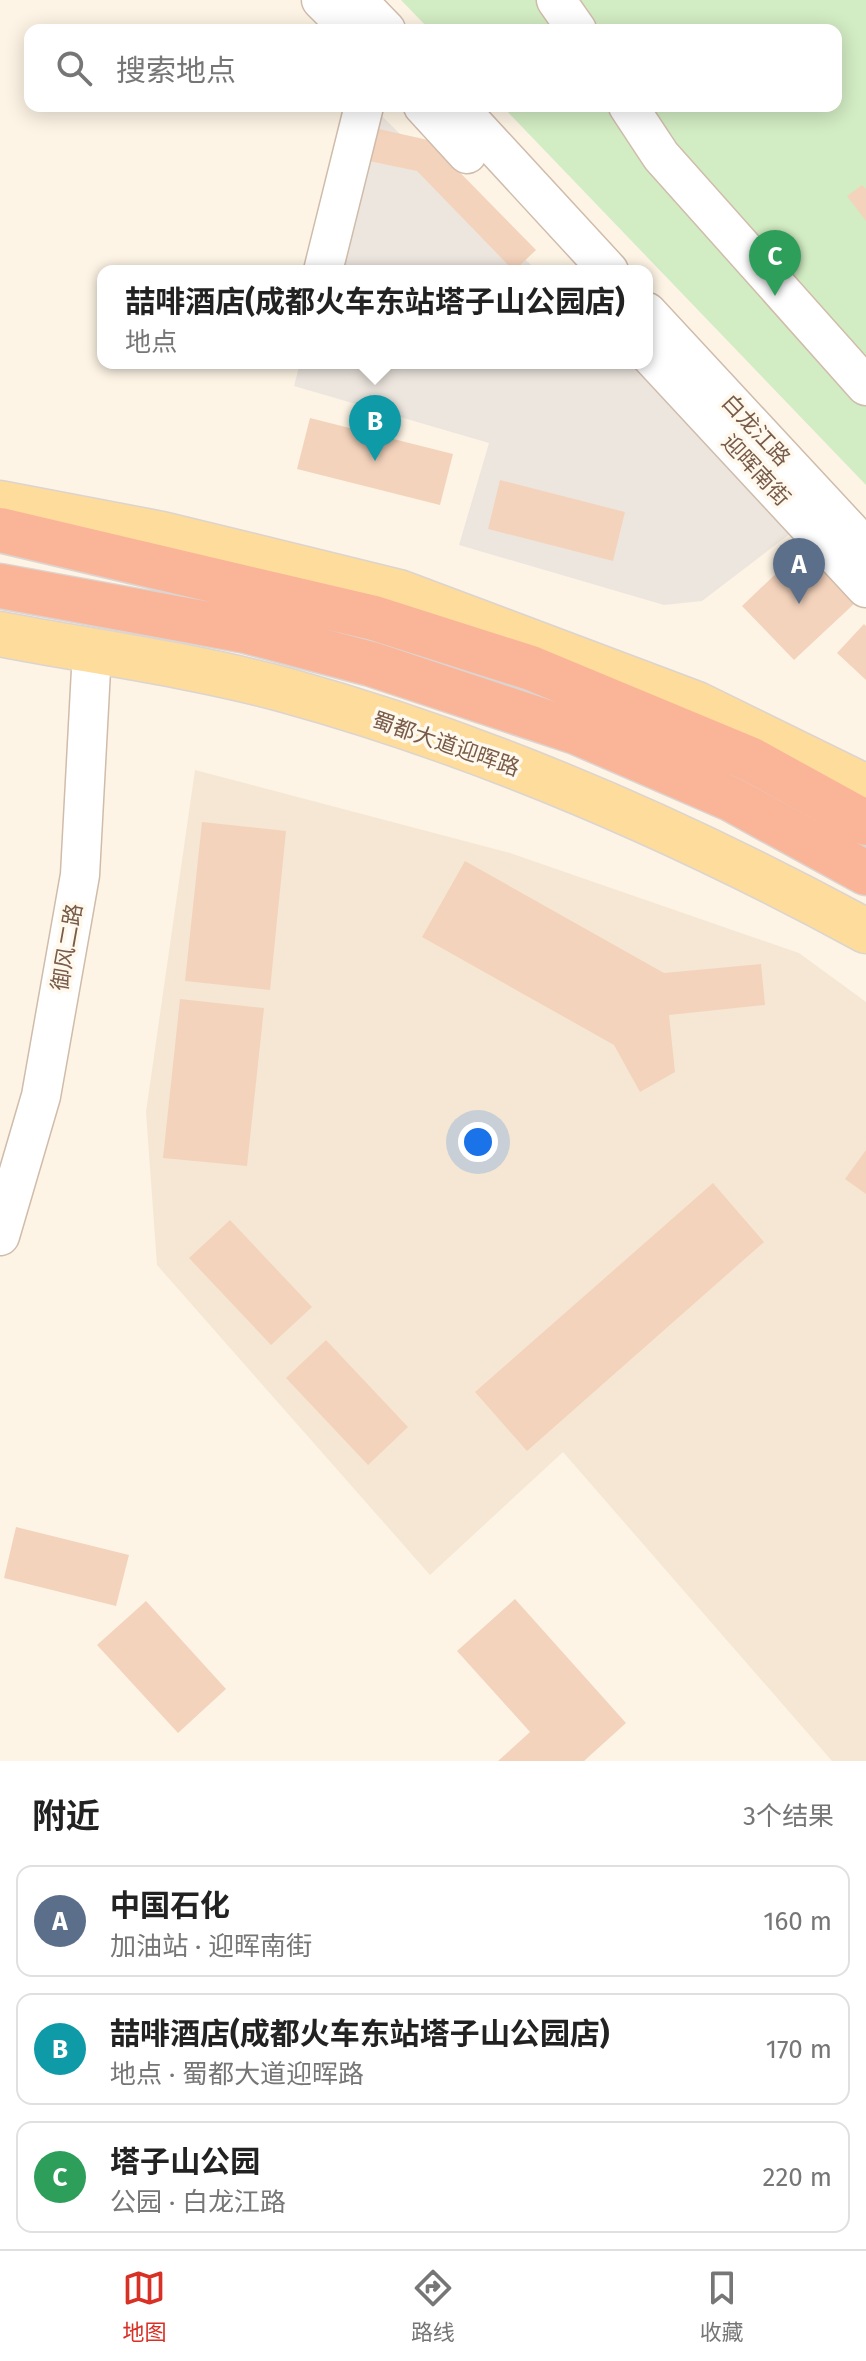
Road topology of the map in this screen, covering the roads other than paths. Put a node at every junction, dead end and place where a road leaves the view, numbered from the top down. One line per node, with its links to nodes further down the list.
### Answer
1 (321, 0): 4 (street)
2 (357, 0): 5 (street)
3 (556, 0): 6 (street)
4 (345, 24)
5 (380, 24)
6 (573, 24)
7 (363, 112): 11 (street)
8 (428, 112): 12 (street)
9 (463, 112): 13 (street)
10 (632, 112): 16 (street)
11 (324, 265)
12 (569, 265)
13 (603, 265)
14 (653, 318): 19 (street, 白龙江路)
15 (653, 358): 21 (street, 迎晖南街)
16 (866, 386)
17 (0, 506): 25 (main road)
18 (0, 530): 27 (highway)
19 (866, 548)
20 (0, 586): 30 (highway)
21 (866, 588)
22 (0, 592): 26 (main road)
23 (0, 634): 24 (main road, 蜀都大道迎晖路)
24 (92, 651): 26 (main road, 蜀都大道迎晖路); 32 (street, 御风二路)
25 (604, 668): 27 (main road); 28 (main road)
26 (284, 690): 31 (main road, 蜀都大道迎晖路)
27 (735, 752): 29 (highway)
28 (866, 787)
29 (866, 823)
30 (866, 873)
31 (866, 931)
32 (0, 1236)

